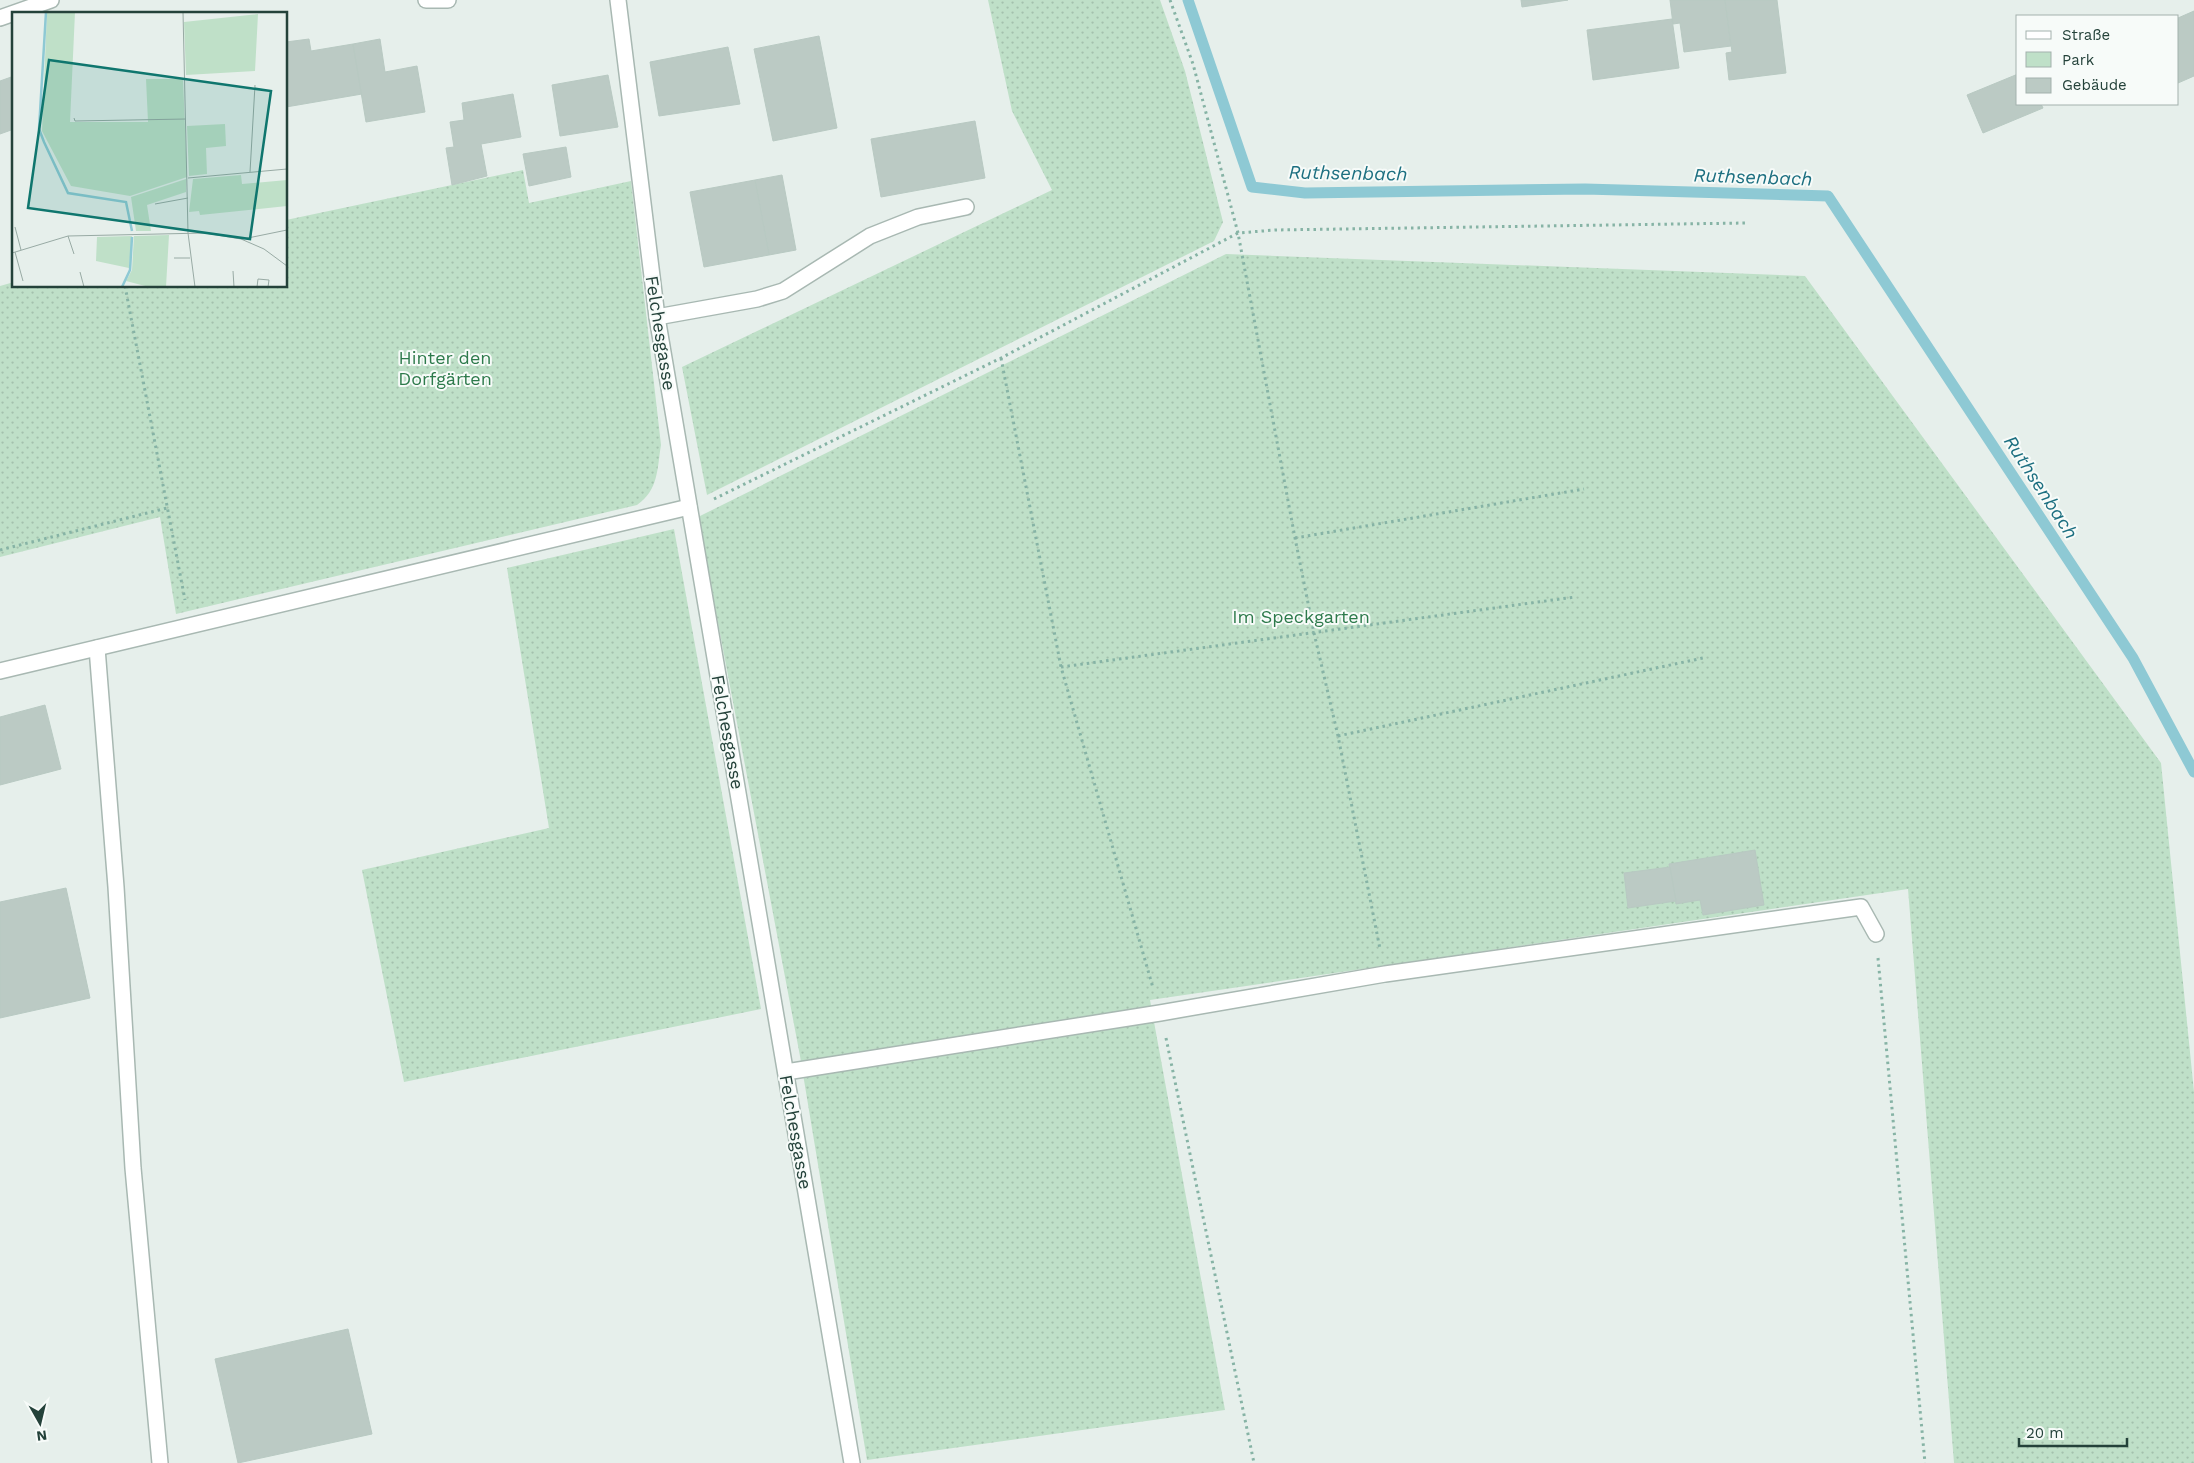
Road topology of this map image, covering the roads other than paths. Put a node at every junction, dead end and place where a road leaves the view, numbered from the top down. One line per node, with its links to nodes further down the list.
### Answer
1 (51, 0): 5 (street)
2 (426, 0): 3 (street)
3 (448, 0)
4 (618, 0): 9 (street, Felchesgasse)
5 (17, 12)
6 (12, 14): 7 (street)
7 (0, 18)
8 (966, 207): 9 (street)
9 (657, 317): 10 (street, Felchesgasse)
10 (689, 507): 11 (street); 14 (street, Felchesgasse)
11 (97, 648): 12 (street); 15 (street)
12 (0, 671)
13 (1876, 934): 14 (street)
14 (786, 1072): 16 (street, Felchesgasse)
15 (160, 1463)
16 (852, 1463)

